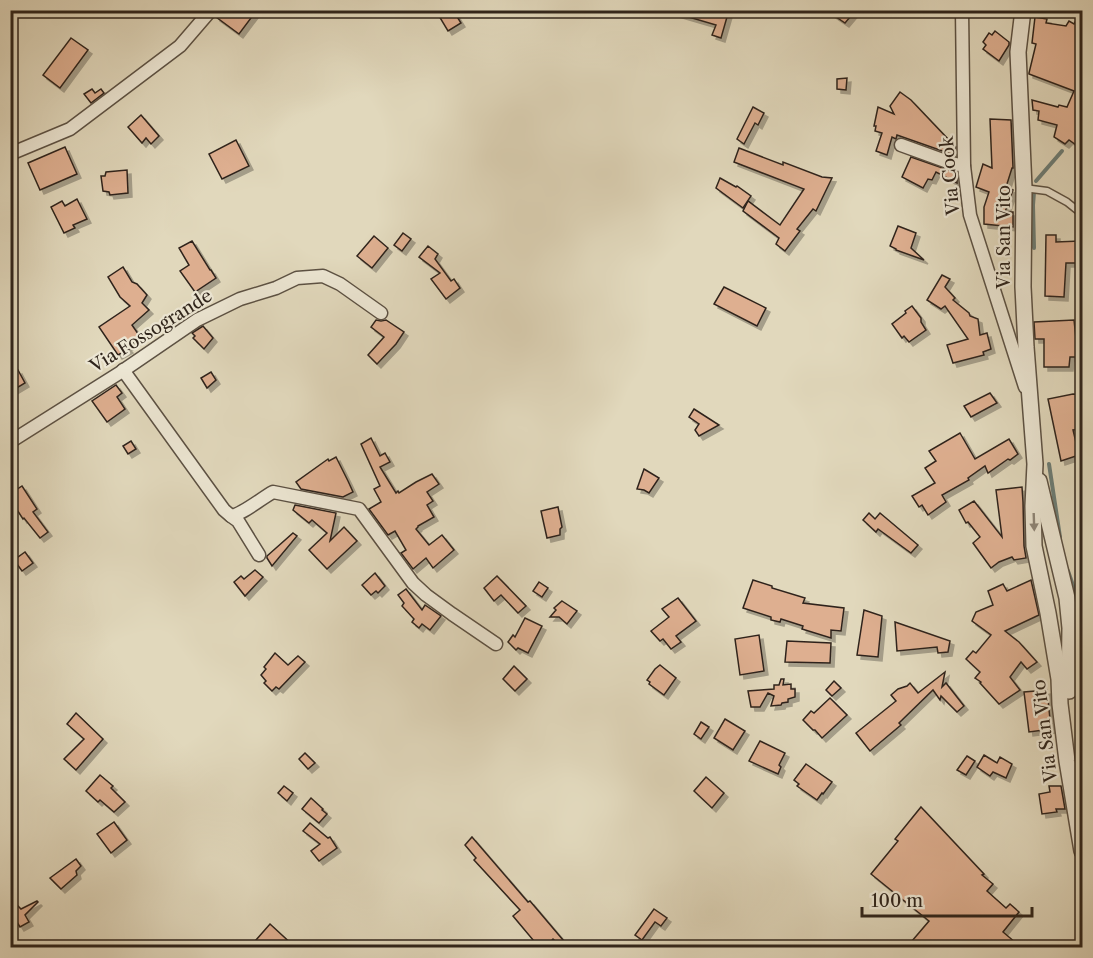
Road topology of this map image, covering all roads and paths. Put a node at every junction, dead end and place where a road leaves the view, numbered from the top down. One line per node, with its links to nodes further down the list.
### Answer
1 (211, 10): 5 (street)
2 (962, 10): 6 (street, Via Cook)
3 (1023, 10): 7 (street, Via San Vito)
4 (901, 145): 6 (street)
5 (10, 154)
6 (964, 166): 11 (street, Via Cook)
7 (1024, 188): 8 (lane); 11 (street, Via San Vito)
8 (1083, 214)
9 (381, 313): 10 (street, Via Fossogrande)
10 (123, 370): 12 (street, Via Fossogrande); 14 (street)
11 (1029, 401): 13 (street, Via San Vito)
12 (10, 442)
13 (1035, 464): 17 (street, Via San Vito); 18 (street, Via San Vito, one-way to 18)
14 (231, 516): 15 (street); 16 (street)
15 (259, 555)
16 (496, 644)
17 (1082, 796)
18 (1083, 851)

